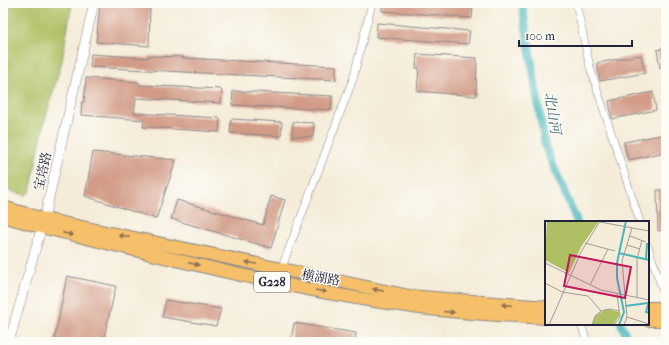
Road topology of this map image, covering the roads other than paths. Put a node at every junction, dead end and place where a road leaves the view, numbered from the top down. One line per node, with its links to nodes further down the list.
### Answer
1 (94, 3): 7 (street, 宝塔路)
2 (372, 3): 9 (street)
3 (576, 3): 6 (street)
4 (3, 207): 7 (highway, 横湖路 / G228)
5 (3, 216): 7 (highway, 横湖路 / G228)
6 (640, 221)
7 (43, 223): 9 (highway, 横湖路 / G228, one-way to 7); 10 (highway, 横湖路 / G228, one-way to 10); 19 (street, 宝塔路)
8 (649, 249): 11 (street)
9 (281, 269): 10 (street); 12 (highway, 横湖路 / G228, one-way to 9)
10 (276, 283): 15 (highway, 横湖路 / G228, one-way to 15)
11 (666, 301)
12 (545, 307)
13 (650, 308): 14 (highway)
14 (666, 308)
15 (545, 318)
16 (650, 320): 17 (highway)
17 (666, 320)
18 (580, 325): 20 (street)
19 (9, 342)
20 (587, 342)

